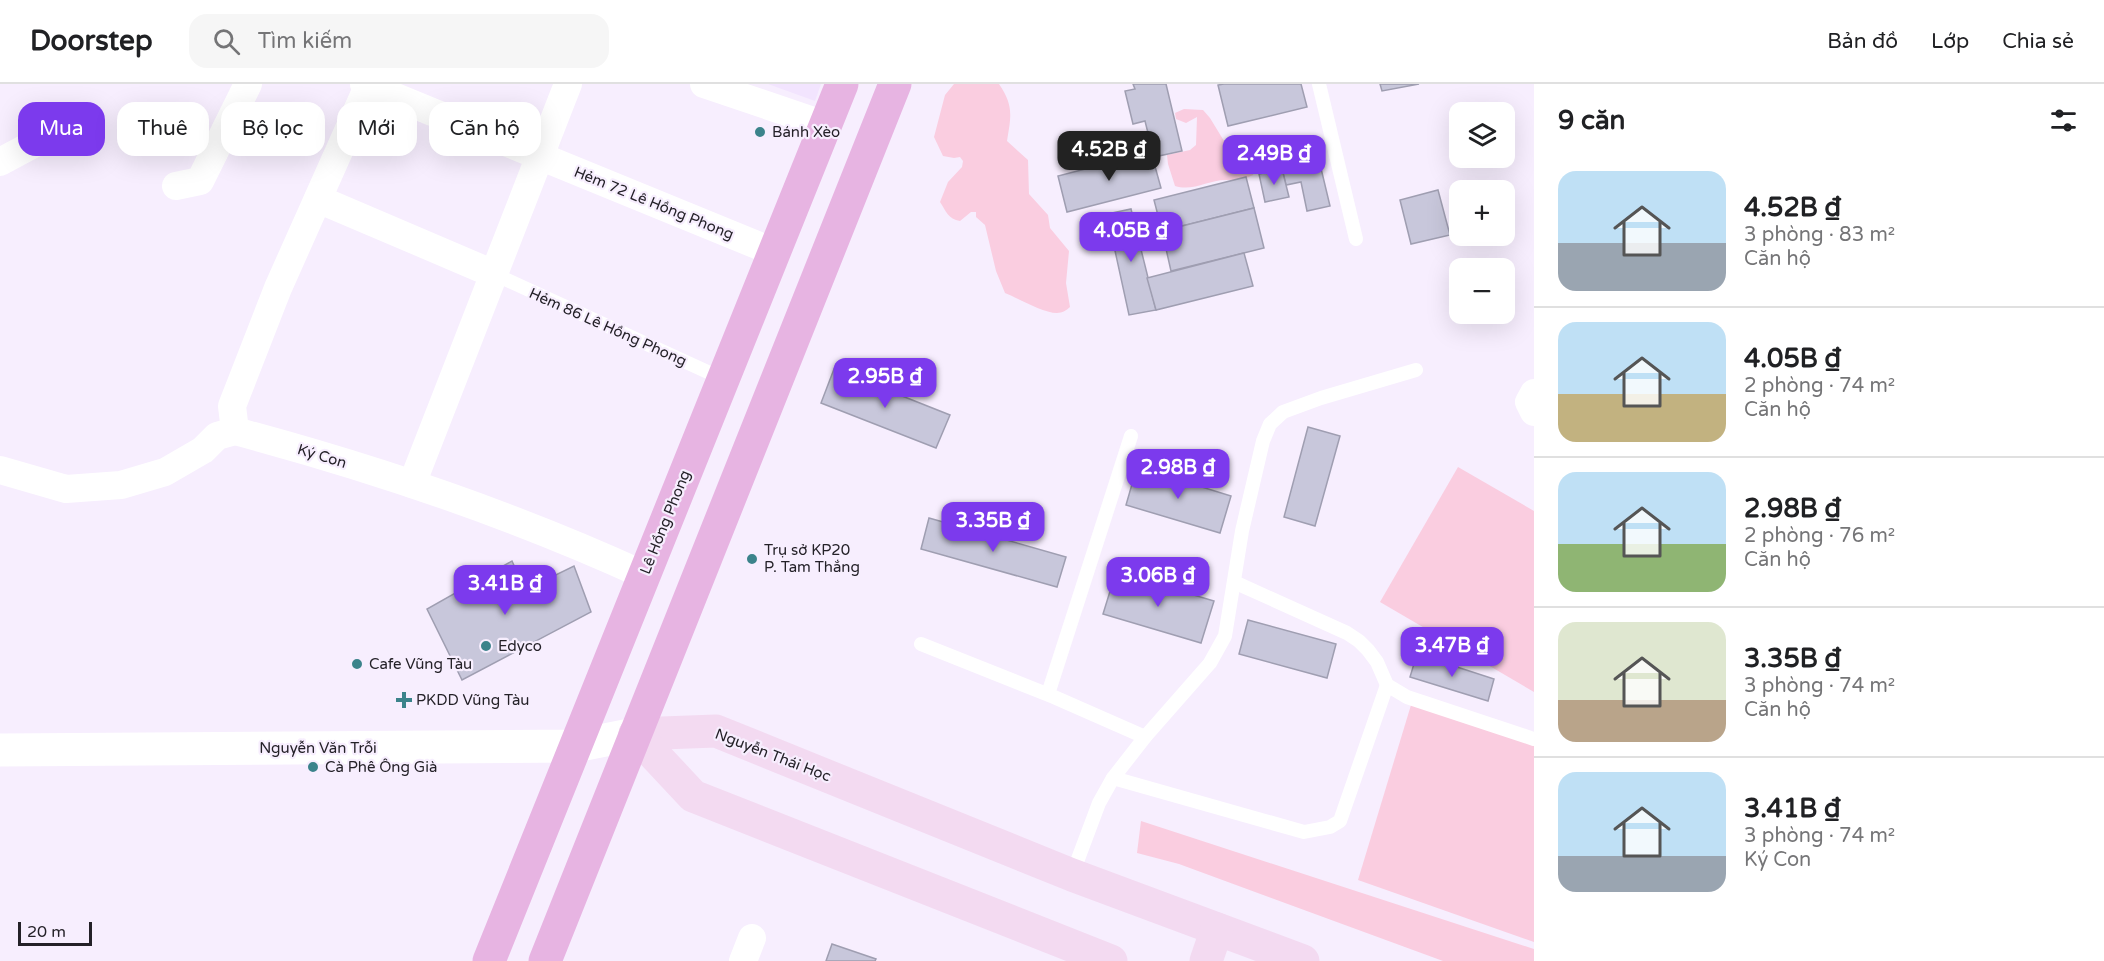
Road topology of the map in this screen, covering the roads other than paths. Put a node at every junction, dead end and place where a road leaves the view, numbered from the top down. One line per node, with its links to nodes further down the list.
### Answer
1 (248, 84): 15 (street)
2 (568, 84): 11 (street)
3 (704, 84): 9 (street)
4 (842, 84): 9 (main road, Lê Hồng Phong)
5 (895, 84): 14 (main road)
6 (1319, 84): 17 (lane)
7 (367, 85): 8 (street, Hẻm 72 Lê Hồng Phong); 16 (street)
8 (429, 110)
9 (820, 137): 14 (main road); 18 (main road, Lê Hồng Phong)
10 (18, 152): 13 (street)
11 (541, 153)
12 (540, 156): 18 (street, Hẻm 72 Lê Hồng Phong); 19 (street)
13 (0, 162)
14 (862, 166): 32 (main road)
15 (176, 186)
16 (318, 199): 19 (street); 24 (street)
17 (1356, 239)
18 (774, 252): 21 (main road, Lê Hồng Phong)
19 (494, 274): 21 (lane, Hẻm 86 Lê Hồng Phong); 27 (street)
20 (1416, 370): 29 (lane)
21 (723, 379): 28 (main road, Lê Hồng Phong)
22 (1534, 393): 23 (street)
23 (1534, 412)
24 (235, 430): 26 (street); 27 (street, Ký Con)
25 (1131, 436): 34 (lane)
26 (0, 470)
27 (412, 484): 28 (street, Ký Con)
28 (644, 575): 30 (main road, Lê Hồng Phong)
29 (1234, 582): 33 (lane); 36 (lane)
30 (617, 644): 32 (main road); 38 (main road, Lê Hồng Phong)
31 (921, 644): 34 (lane)
32 (663, 663): 35 (main road)
33 (1387, 685): 37 (lane); 40 (lane)
34 (1048, 694): 36 (lane)
35 (635, 734): 38 (street, Nguyễn Văn Trỗi); 41 (main road, Nguyễn Thái Học); 44 (main road); 45 (main road)
36 (1145, 737): 40 (lane)
37 (1534, 739)
38 (575, 746): 39 (street, Nguyễn Văn Trỗi); 43 (main road, Lê Hồng Phong)
39 (0, 750)
40 (1113, 778): 41 (lane)
41 (1072, 875): 42 (main road, Nguyễn Thái Học)
42 (1217, 929): 46 (main road); 47 (main road, Nguyễn Thái Học)
43 (489, 961)
44 (545, 961)
45 (1111, 961)
46 (1206, 961)
47 (1303, 961)

